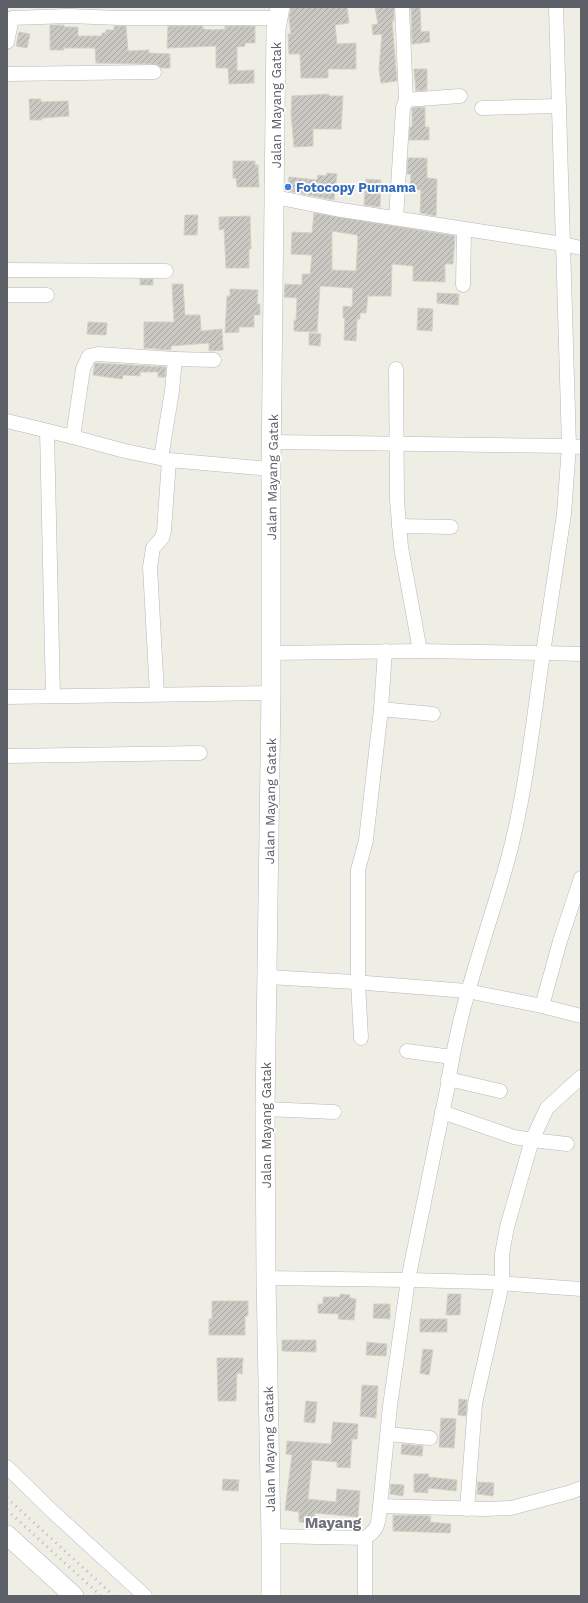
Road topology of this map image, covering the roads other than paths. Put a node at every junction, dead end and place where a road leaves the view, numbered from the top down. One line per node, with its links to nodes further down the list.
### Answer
1 (402, 7): 9 (street)
2 (556, 7): 10 (street)
3 (278, 12): 4 (street); 12 (street, Jalan Mayang Gatak)
4 (9, 14): 5 (street)
5 (7, 42)
6 (154, 72): 7 (street)
7 (7, 74)
8 (460, 96): 9 (street)
9 (406, 100): 13 (street)
10 (558, 106): 11 (street); 15 (street)
11 (482, 108)
12 (275, 197): 13 (street); 28 (street, Jalan Mayang Gatak)
13 (396, 218): 14 (street)
14 (464, 229): 15 (street); 19 (street)
15 (563, 244): 16 (street); 30 (street)
16 (581, 248)
17 (7, 270): 18 (street)
18 (166, 272)
19 (462, 285)
20 (7, 294): 21 (street)
21 (47, 295)
22 (175, 359): 23 (street); 27 (street); 31 (street)
23 (214, 360)
24 (396, 369): 29 (street)
25 (7, 421): 26 (street)
26 (47, 431): 27 (street); 42 (street)
27 (73, 437): 31 (street)
28 (273, 442): 29 (street); 32 (street, Jalan Mayang Gatak)
29 (397, 443): 30 (street); 33 (street)
30 (575, 447): 38 (street)
31 (165, 459): 32 (street); 41 (street)
32 (271, 469): 37 (street, Jalan Mayang Gatak)
33 (400, 526): 34 (street); 36 (street)
34 (451, 527)
35 (385, 651): 36 (street); 37 (street); 44 (street)
36 (420, 651): 38 (street)
37 (272, 653): 40 (street, Jalan Mayang Gatak)
38 (543, 653): 39 (street); 51 (street)
39 (581, 654)
40 (271, 693): 41 (street); 49 (street, Jalan Mayang Gatak)
41 (157, 694): 42 (street)
42 (53, 696): 43 (street)
43 (7, 697)
44 (381, 709): 45 (street); 50 (street)
45 (433, 714)
46 (200, 753): 47 (street)
47 (7, 756)
48 (581, 878): 52 (street)
49 (268, 977): 50 (street); 60 (street, Jalan Mayang Gatak)
50 (358, 982): 51 (street); 54 (street)
51 (467, 991): 52 (street); 56 (street)
52 (542, 1006): 53 (street)
53 (581, 1016)
54 (361, 1038)
55 (407, 1051): 56 (street)
56 (452, 1057): 58 (street)
57 (581, 1077): 63 (street)
58 (448, 1079): 59 (street); 62 (street)
59 (500, 1091)
60 (265, 1109): 61 (street); 65 (street, Jalan Mayang Gatak)
61 (334, 1112)
62 (442, 1112): 63 (street); 66 (street)
63 (532, 1140): 64 (street); 67 (street)
64 (567, 1144)
65 (266, 1278): 66 (street); 76 (street, Jalan Mayang Gatak)
66 (408, 1280): 67 (street); 69 (street)
67 (502, 1284): 68 (street); 74 (street)
68 (581, 1289)
69 (388, 1434): 70 (street); 73 (street)
70 (430, 1438)
71 (7, 1467): 79 (street)
72 (581, 1488): 74 (street)
73 (380, 1506): 74 (street); 77 (street)
74 (468, 1508)
75 (7, 1535): 78 (street)
76 (271, 1536): 77 (street); 80 (street, Jalan Mayang Gatak)
77 (365, 1538): 81 (street)
78 (74, 1596)
79 (144, 1596)
80 (271, 1596)
81 (365, 1596)

